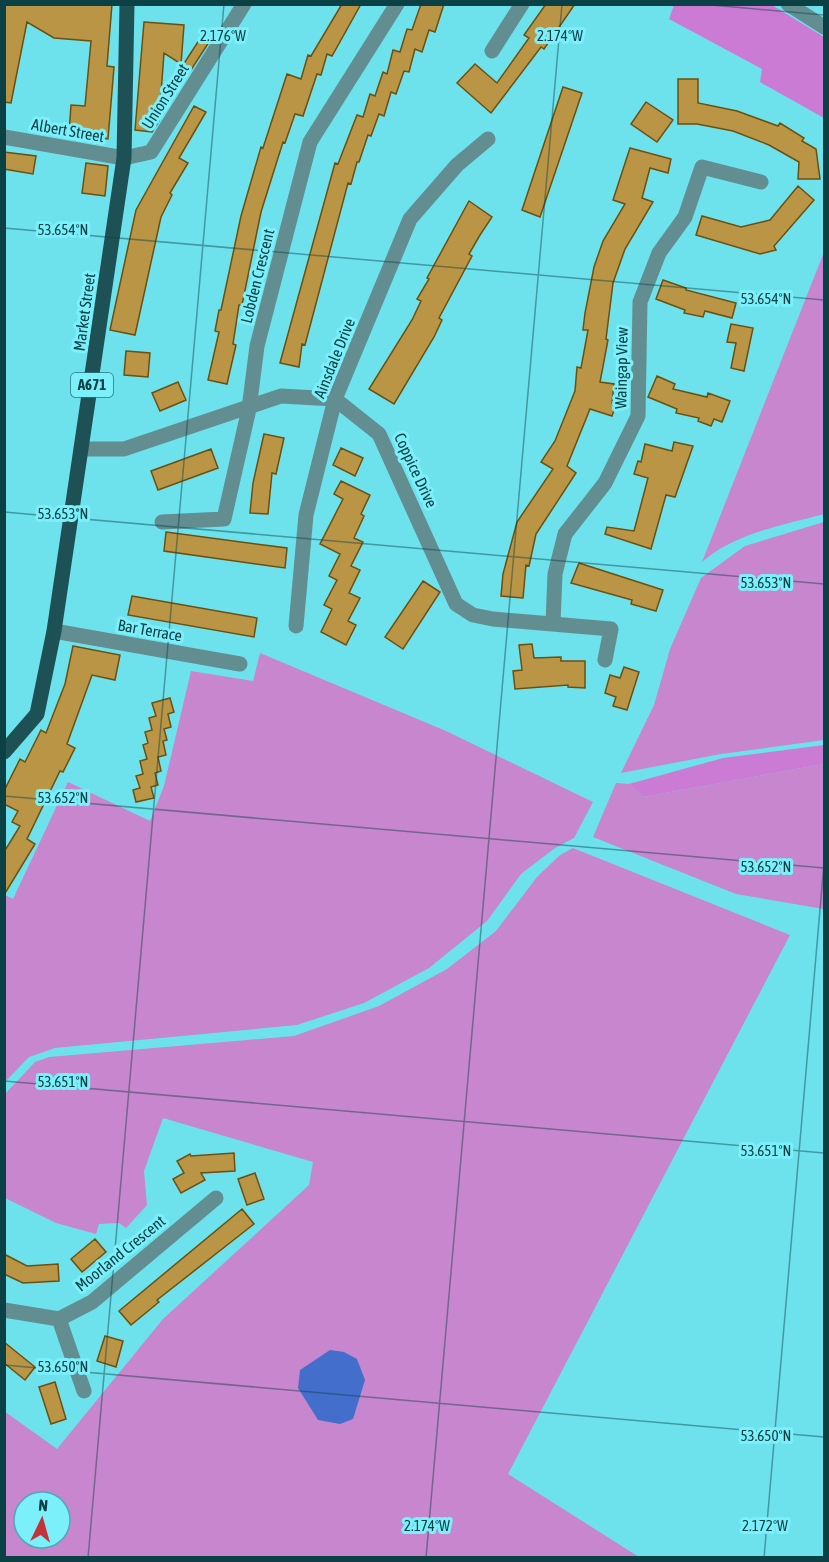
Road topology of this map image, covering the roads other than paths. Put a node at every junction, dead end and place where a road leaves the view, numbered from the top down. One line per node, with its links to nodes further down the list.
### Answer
1 (127, 4): 10 (main road, Market Street / A671)
2 (244, 4): 10 (street, Union Street)
3 (397, 4): 13 (street, Lobden Crescent)
4 (522, 4): 7 (street)
5 (788, 4): 6 (street)
6 (825, 27)
7 (492, 51)
8 (4, 137): 10 (street, Albert Street)
9 (488, 139): 12 (street, Ainsdale Drive)
10 (124, 158): 14 (main road, Market Street / A671)
11 (761, 182): 16 (street, Waingap View)
12 (335, 399): 13 (street); 16 (street, Coppice Drive); 17 (street, Ainsdale Drive)
13 (249, 408): 14 (street); 15 (street, Lobden Crescent)
14 (82, 449): 18 (main road, Market Street / A671)
15 (162, 522)
16 (552, 623): 19 (street, Coppice Drive)
17 (296, 626)
18 (54, 631): 20 (street, Bar Terrace); 21 (main road, Market Street / A671)
19 (605, 660)
20 (240, 664)
21 (4, 752)
22 (216, 1198): 24 (street, Moorland Crescent)
23 (4, 1310): 24 (street)
24 (59, 1320): 25 (street)
25 (84, 1391)

